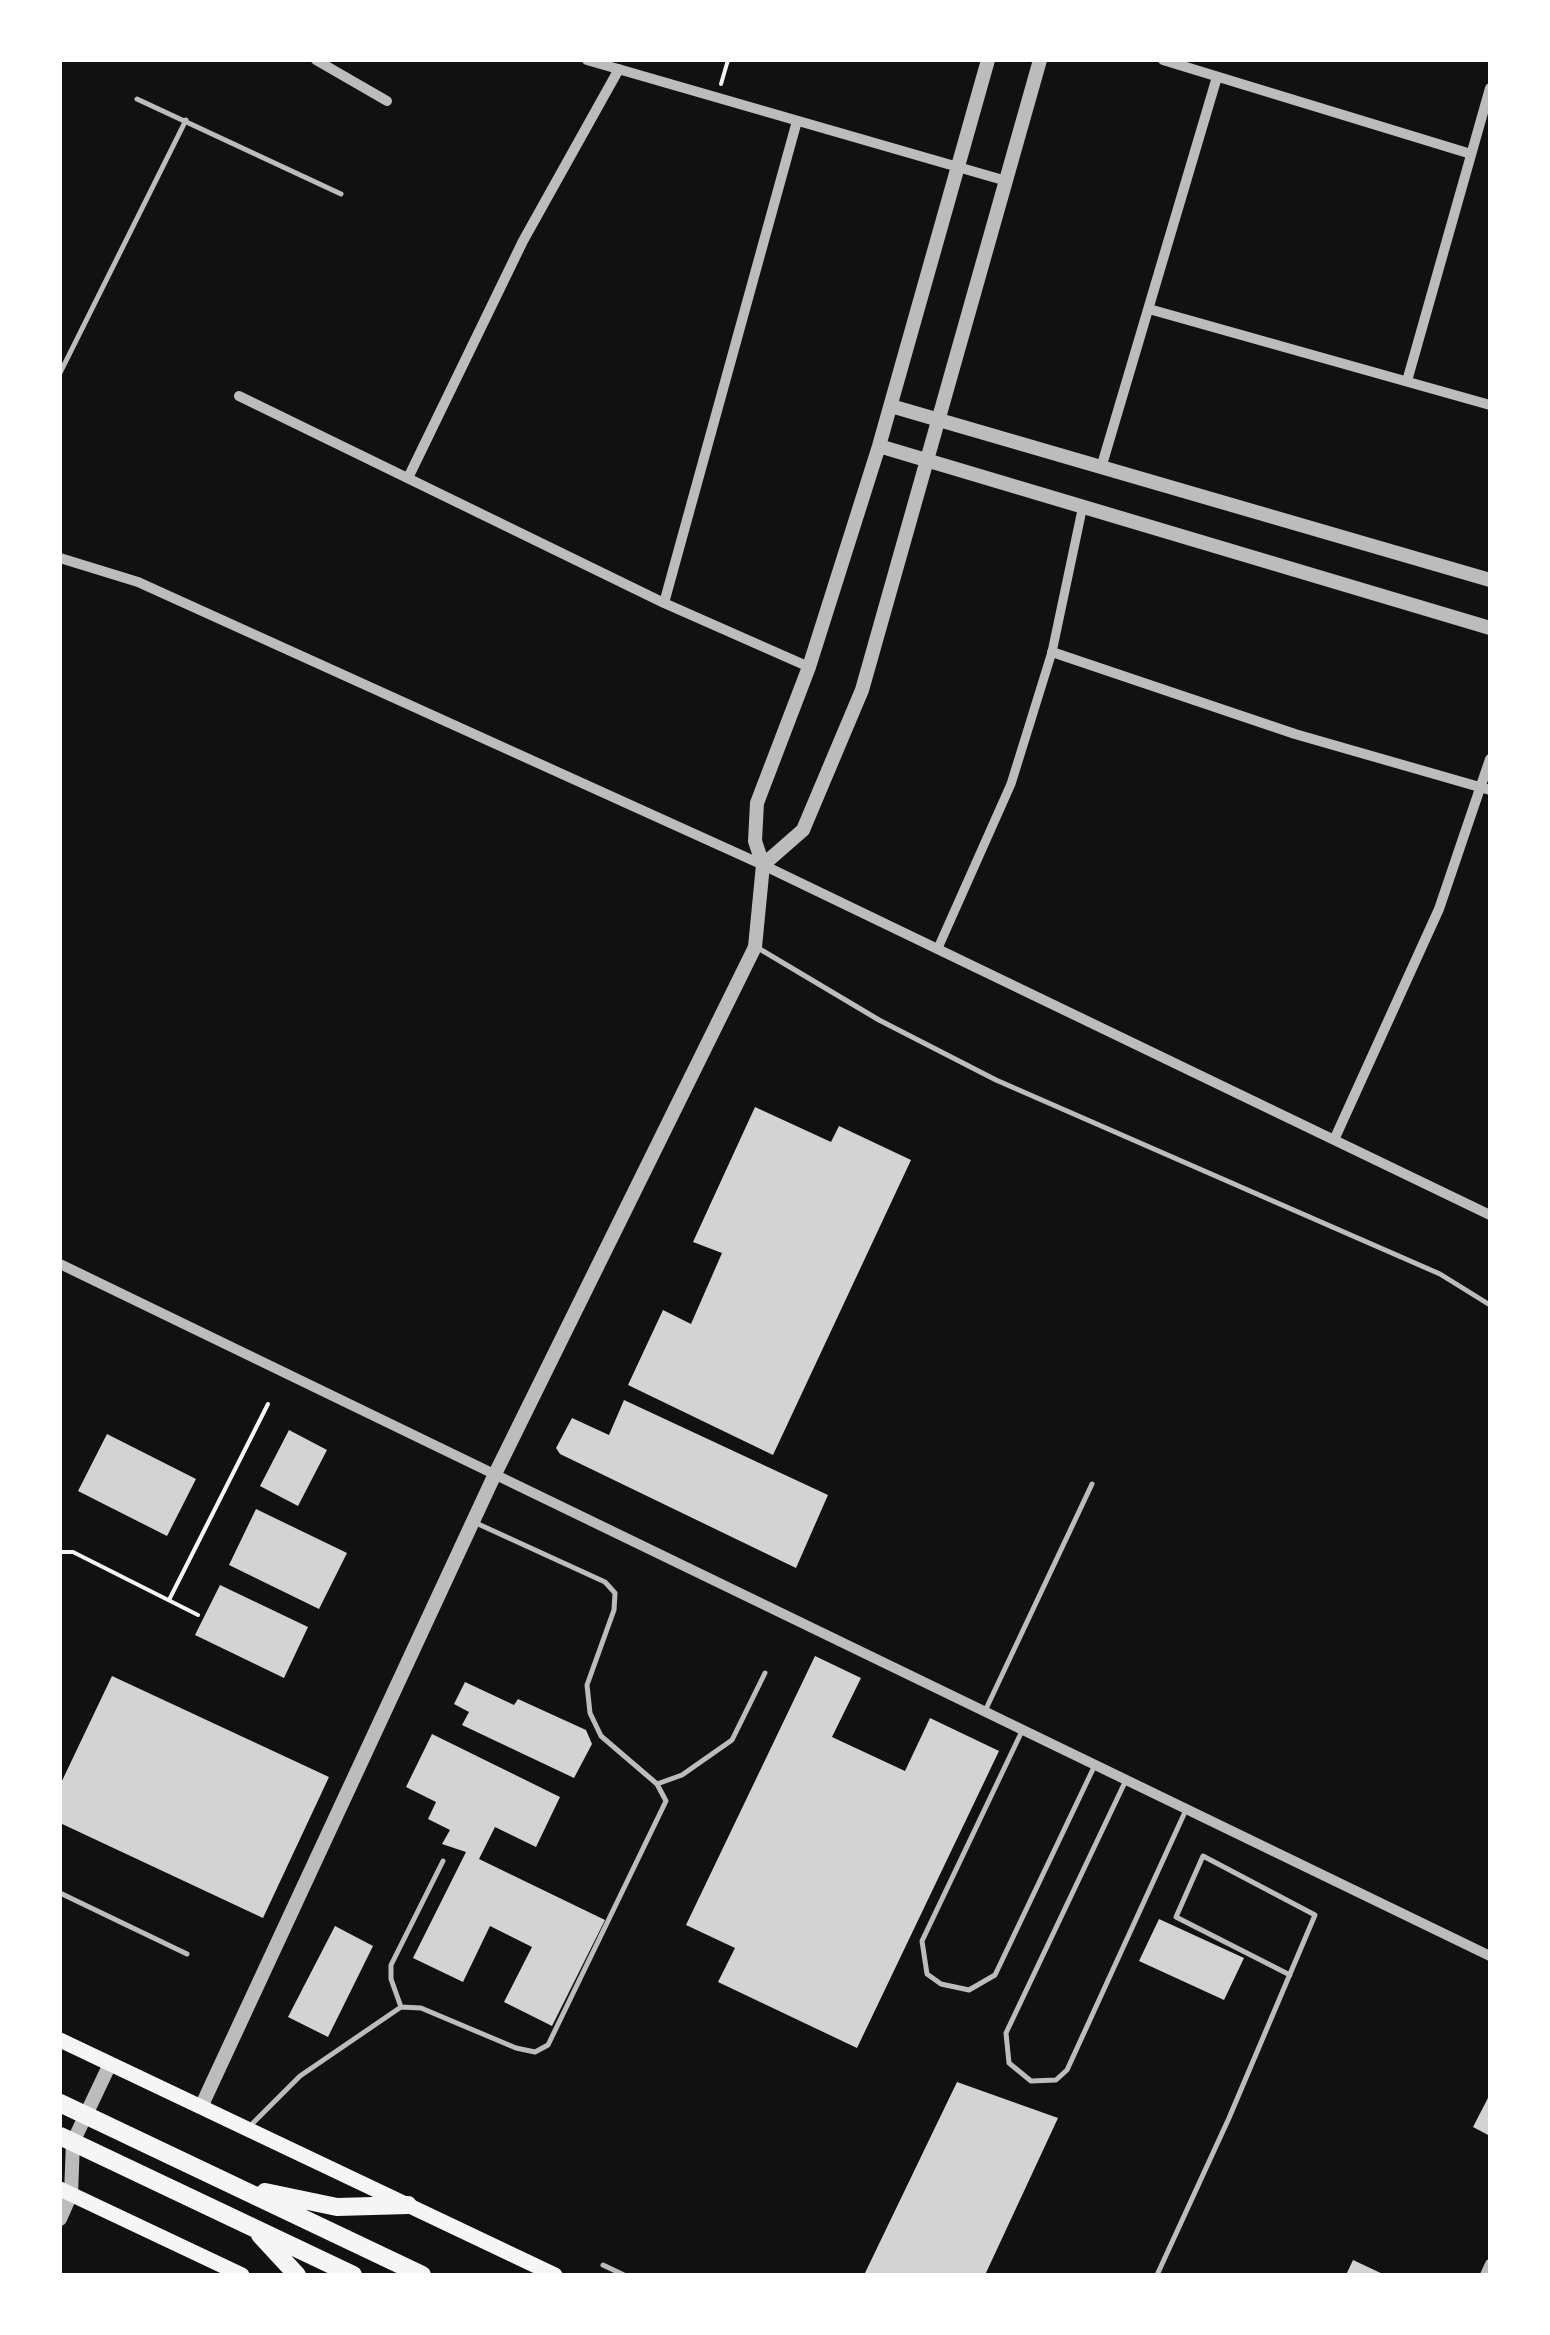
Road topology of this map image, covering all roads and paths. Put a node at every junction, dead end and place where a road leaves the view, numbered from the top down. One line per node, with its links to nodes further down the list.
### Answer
1 (316, 60): 12 (street)
2 (587, 60): 7 (street)
3 (728, 60): 10 (path)
4 (988, 60): 16 (street)
5 (1040, 60): 17 (street)
6 (1163, 60): 8 (street)
7 (619, 70): 10 (street); 29 (street)
8 (1218, 76): 15 (street); 19 (street)
9 (1490, 88): 15 (street)
10 (717, 98): 14 (street)
11 (137, 99): 13 (lane)
12 (387, 102)
13 (186, 120): 18 (lane); 20 (lane)
14 (797, 121): 16 (street); 33 (street)
15 (1471, 154): 21 (street)
16 (957, 170): 17 (street); 24 (street)
17 (1003, 180): 25 (street)
18 (341, 194)
19 (1149, 309): 21 (street); 28 (street)
20 (60, 373)
21 (1407, 382): 23 (street)
22 (238, 396): 29 (street)
23 (1490, 405)
24 (892, 406): 25 (street); 26 (street)
25 (936, 420): 27 (street); 28 (street)
26 (879, 446): 27 (street); 36 (street)
27 (924, 461): 30 (street); 39 (street)
28 (1101, 468): 32 (street)
29 (408, 478): 33 (street)
30 (1082, 510): 34 (street); 35 (street)
31 (60, 558): 39 (street)
32 (1490, 580)
33 (664, 602): 36 (street)
34 (1490, 628)
35 (1052, 652): 38 (street); 41 (street)
36 (809, 667): 39 (street)
37 (1490, 758): 38 (street)
38 (1485, 788): 42 (street)
39 (763, 865): 40 (street); 41 (street)
40 (755, 947): 45 (lane); 47 (street)
41 (938, 948): 42 (street)
42 (1334, 1140): 43 (street)
43 (1490, 1215)
44 (60, 1264): 47 (street)
45 (1490, 1305)
46 (268, 1404): 51 (path)
47 (495, 1474): 49 (street); 54 (street)
48 (1092, 1484): 54 (lane)
49 (473, 1522): 58 (lane); 69 (street)
50 (60, 1552): 51 (path)
51 (169, 1600): 52 (path)
52 (198, 1615)
53 (765, 1672): 58 (lane)
54 (985, 1711): 55 (street)
55 (1023, 1730): 56 (street); 56 (lane)
56 (1096, 1765): 57 (street)
57 (1126, 1780): 59 (street); 59 (lane)
58 (658, 1784): 65 (lane)
59 (1186, 1809): 63 (street)
60 (442, 1861): 65 (lane)
61 (60, 1893): 62 (lane)
62 (187, 1954)
63 (1490, 1956)
64 (1290, 1975): 64 (lane); 86 (lane)
65 (401, 2007): 71 (lane)
66 (60, 2040): 67 (main road)
67 (110, 2064): 69 (main road); 70 (street)
68 (60, 2103): 70 (highway)
69 (201, 2107): 71 (main road)
70 (86, 2115): 72 (street); 73 (highway)
71 (247, 2129): 75 (main road)
72 (64, 2144): 74 (street); 77 (highway)
73 (227, 2182): 75 (highway); 83 (highway)
74 (65, 2192): 76 (street); 80 (main road)
75 (408, 2206): 84 (main road)
76 (60, 2218)
77 (253, 2228): 81 (highway); 82 (highway)
78 (1490, 2264): 87 (street)
79 (603, 2265): 85 (lane)
80 (242, 2275)
81 (297, 2275)
82 (353, 2275)
83 (422, 2275)
84 (555, 2275)
85 (624, 2275)
86 (1157, 2275)
87 (1485, 2275)

